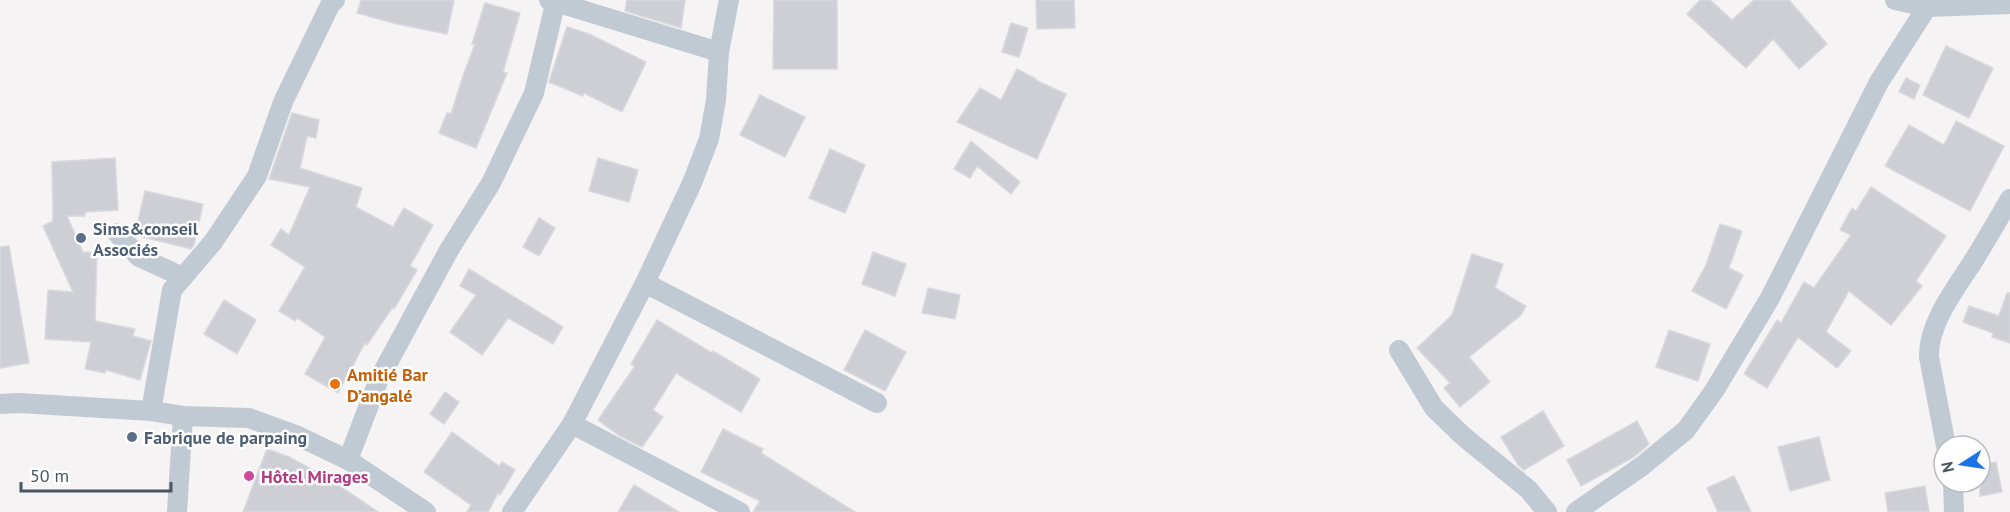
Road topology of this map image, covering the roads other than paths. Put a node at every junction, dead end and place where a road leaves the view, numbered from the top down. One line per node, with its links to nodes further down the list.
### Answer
1 (729, 0): 7 (street)
2 (1895, 0): 6 (street)
3 (554, 1): 7 (street); 20 (street)
4 (331, 2): 10 (street)
5 (2010, 4): 6 (street)
6 (1927, 7): 27 (street)
7 (719, 52): 11 (street)
8 (2010, 199): 19 (street)
9 (117, 233): 10 (street)
10 (183, 277): 16 (street)
11 (645, 284): 14 (street); 18 (street)
12 (1399, 350): 26 (street)
13 (0, 397): 15 (street)
14 (876, 403)
15 (9, 404): 16 (street)
16 (151, 411): 17 (street)
17 (183, 416): 20 (street); 22 (street)
18 (572, 424): 24 (street); 25 (street)
19 (1944, 434)
20 (348, 460): 23 (street)
21 (1953, 494): 28 (street)
22 (177, 512)
23 (426, 512)
24 (512, 512)
25 (740, 512)
26 (1547, 512)
27 (1576, 512)
28 (1954, 512)

